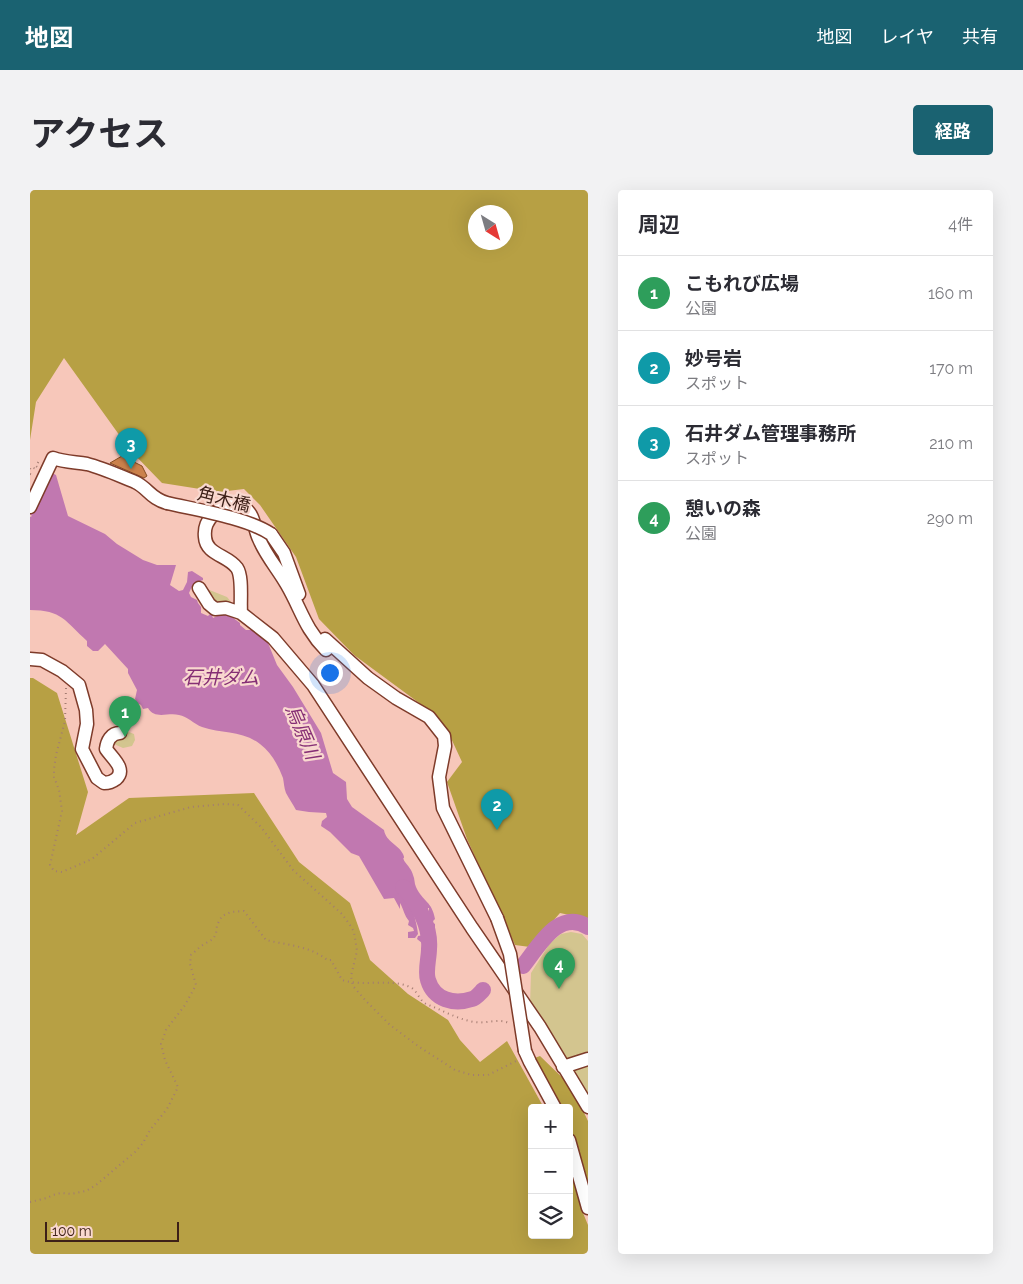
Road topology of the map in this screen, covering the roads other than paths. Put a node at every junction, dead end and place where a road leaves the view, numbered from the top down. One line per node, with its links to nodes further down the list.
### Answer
1 (30, 507): 2 (lane, 角木橋, bridge)
2 (289, 580): 5 (lane); 10 (lane, bridge)
3 (199, 588): 5 (lane)
4 (221, 599): 5 (lane)
5 (241, 610): 9 (lane)
6 (30, 659): 7 (lane)
7 (120, 733)
8 (588, 1059): 9 (lane)
9 (563, 1067): 11 (lane)
10 (553, 1104)
11 (588, 1106)
12 (572, 1149): 13 (lane)
13 (588, 1208)

